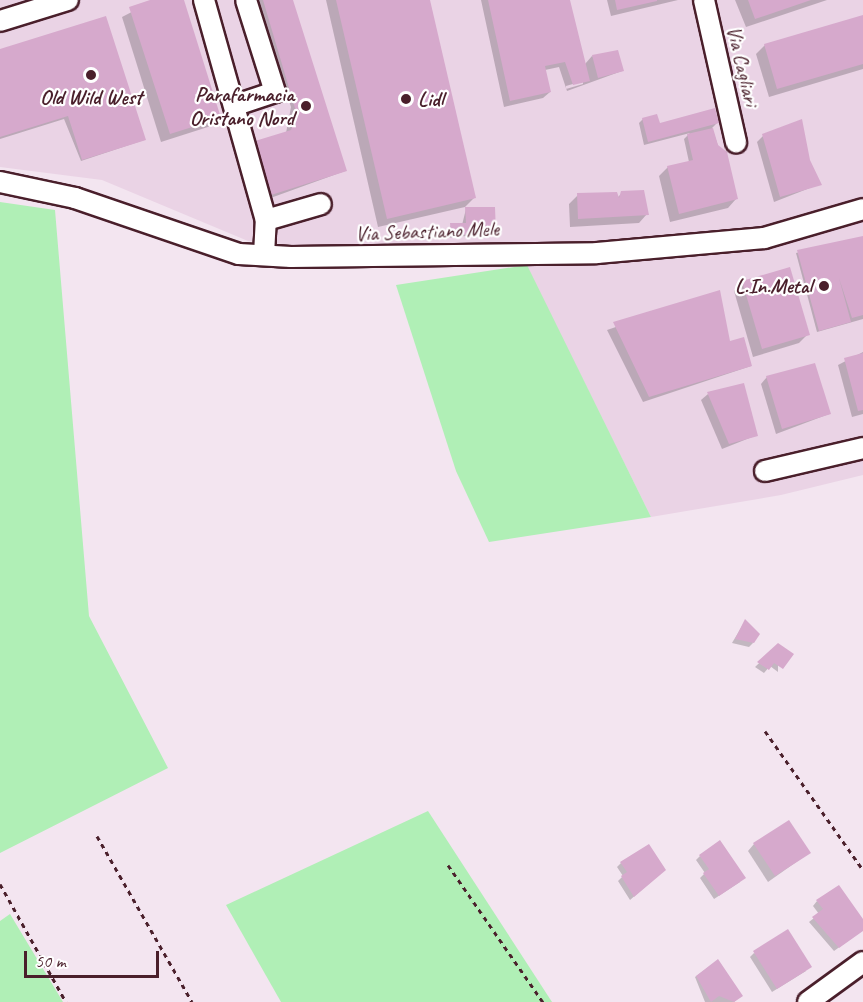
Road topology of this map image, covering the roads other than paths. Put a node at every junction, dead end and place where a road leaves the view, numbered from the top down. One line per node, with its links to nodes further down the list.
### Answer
1 (68, 0): 5 (street)
2 (204, 0): 7 (street)
3 (246, 0): 7 (street)
4 (704, 0): 8 (street, Via Cagliari)
5 (34, 5): 6 (street)
6 (0, 21)
7 (236, 105): 12 (street)
8 (736, 142)
9 (0, 182): 13 (street, Via Sebastiano Mele)
10 (321, 204): 12 (street)
11 (863, 209): 13 (street, Via Sebastiano Mele)
12 (266, 220): 13 (street)
13 (264, 255)
14 (863, 448): 15 (street)
15 (765, 471)
16 (863, 962): 17 (street)
17 (808, 1002)

